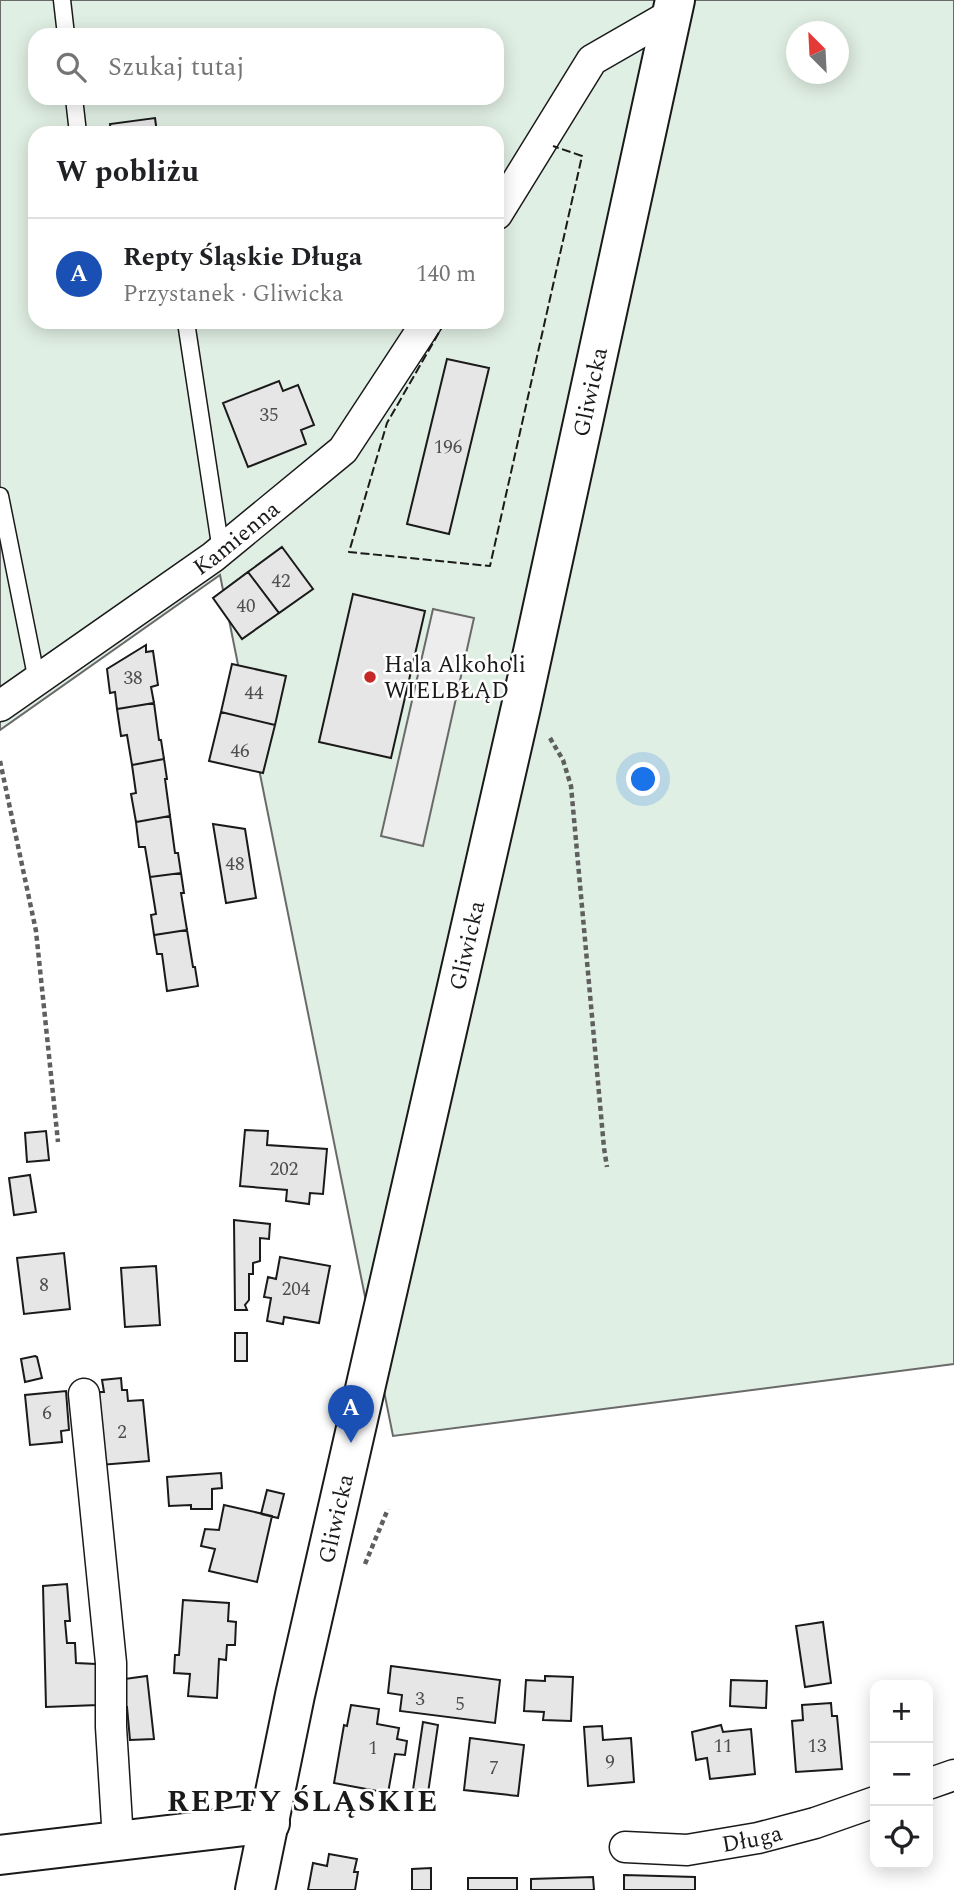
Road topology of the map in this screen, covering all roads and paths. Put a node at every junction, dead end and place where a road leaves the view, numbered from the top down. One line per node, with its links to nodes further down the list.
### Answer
1 (62, 0): 3 (lane)
2 (673, 7): 6 (street); 13 (main road, Gliwicka)
3 (65, 28)
4 (75, 105): 5 (lane)
5 (77, 126)
6 (504, 203)
7 (187, 329): 10 (lane)
8 (422, 329): 10 (street, Kamienna)
9 (0, 496): 11 (lane)
10 (221, 551): 11 (street, Kamienna)
11 (37, 681): 12 (street, Kamienna)
12 (0, 706)
13 (521, 707): 16 (path); 21 (main road, Gliwicka)
14 (0, 761): 15 (path)
15 (58, 1142)
16 (607, 1167)
17 (84, 1394): 22 (street)
18 (954, 1774): 19 (street)
19 (933, 1782)
20 (870, 1804): 23 (street, Długa)
21 (270, 1824): 22 (main road); 25 (main road, Gliwicka)
22 (118, 1840): 24 (main road)
23 (625, 1847)
24 (0, 1855)
25 (255, 1890)

